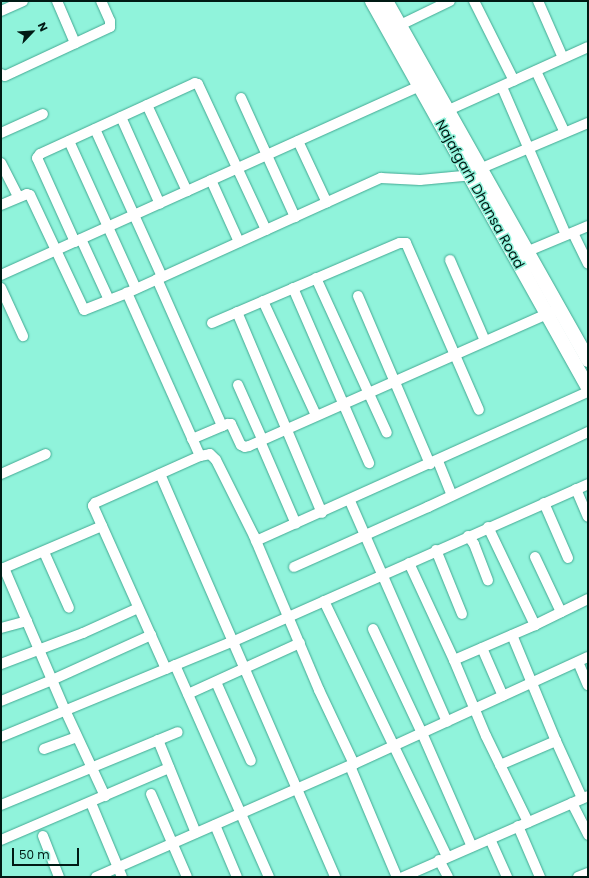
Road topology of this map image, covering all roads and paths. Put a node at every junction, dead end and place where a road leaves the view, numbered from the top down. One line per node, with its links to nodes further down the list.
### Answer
1 (23, 1): 9 (street)
2 (57, 1): 11 (street)
3 (101, 1): 11 (street)
4 (372, 1): 10 (main road, Najafgarh Dhansa Road)
5 (386, 1): 10 (main road, Najafgarh Dhansa Road)
6 (450, 1): 10 (street)
7 (474, 1): 16 (street)
8 (538, 1): 13 (street)
9 (6, 6)
10 (394, 28): 17 (main road, Najafgarh Dhansa Road); 22 (main road, Najafgarh Dhansa Road)
11 (76, 43): 15 (street)
12 (588, 47): 13 (street)
13 (563, 58): 14 (street)
14 (536, 71): 16 (street); 27 (street)
15 (1, 74)
16 (514, 81): 18 (street)
17 (419, 86): 22 (main road, Najafgarh Dhansa Road); 29 (street)
18 (502, 87): 22 (street); 30 (street)
19 (241, 98): 31 (street)
20 (147, 105): 23 (street); 33 (street); 36 (street)
21 (43, 114): 26 (street)
22 (442, 114): 34 (main road, Najafgarh Dhansa Road)
23 (121, 117): 25 (street); 39 (street)
24 (588, 123): 27 (street)
25 (95, 129): 28 (street); 41 (street)
26 (1, 133)
27 (565, 133): 30 (street)
28 (69, 141): 44 (street); 47 (street)
29 (298, 141): 31 (street); 38 (street)
30 (528, 149): 34 (street); 46 (street)
31 (267, 155): 33 (street); 42 (street)
32 (1, 163): 37 (street)
33 (238, 169): 35 (street); 45 (street)
34 (474, 172): 38 (street); 50 (main road, Najafgarh Dhansa Road); 62 (main road, Najafgarh Dhansa Road)
35 (211, 180): 36 (street); 48 (street)
36 (187, 191): 39 (street)
37 (18, 198): 40 (street); 49 (street)
38 (327, 203): 42 (street)
39 (160, 204): 41 (street)
40 (1, 205)
41 (134, 215): 44 (street); 54 (street)
42 (295, 217): 45 (street)
43 (588, 226): 46 (street)
44 (109, 227): 47 (street); 58 (street)
45 (266, 230): 48 (street)
46 (569, 234): 50 (street); 52 (street)
47 (78, 240): 49 (street); 60 (street)
48 (239, 242): 54 (street)
49 (56, 250): 53 (street); 60 (street)
50 (526, 252): 62 (main road, Najafgarh Dhansa Road)
51 (450, 260): 66 (street)
52 (588, 264)
53 (1, 275)
54 (160, 278): 58 (street); 78 (street)
55 (316, 278): 57 (street); 67 (street); 73 (street)
56 (1, 288): 65 (street)
57 (293, 288): 61 (street); 75 (street)
58 (132, 291): 60 (street); 82 (street)
59 (358, 296): 70 (street)
60 (109, 300)
61 (264, 301): 63 (street); 77 (street)
62 (552, 311): 66 (street); 68 (main road, Najafgarh Dhansa Road); 69 (main road, Najafgarh Dhansa Road)
63 (237, 312): 64 (street); 79 (street)
64 (212, 323)
65 (23, 336)
66 (486, 341): 67 (street)
67 (454, 355): 70 (street); 76 (street)
68 (587, 355): 69 (street)
69 (571, 360): 72 (main road, Najafgarh Dhansa Road)
70 (395, 380): 73 (street); 87 (street)
71 (238, 385): 83 (street)
72 (588, 387)
73 (369, 392): 75 (street); 80 (street)
74 (588, 392): 87 (street)
75 (342, 404): 77 (street); 86 (street)
76 (479, 410)
77 (316, 415): 79 (street)
78 (222, 426): 82 (street); 83 (street)
79 (287, 428): 83 (street); 95 (street)
80 (387, 432)
81 (588, 432): 92 (street)
82 (192, 439): 85 (street)
83 (261, 440): 97 (street)
84 (46, 454): 88 (street)
85 (200, 456): 89 (street); 102 (street)
86 (369, 463)
87 (434, 463): 92 (street); 93 (street)
88 (1, 474)
89 (160, 474): 98 (street); 125 (street)
90 (588, 484): 91 (street)
91 (576, 489): 94 (street); 96 (street)
92 (452, 495): 100 (street)
93 (350, 500): 95 (street); 100 (street)
94 (544, 503): 99 (street); 106 (street)
95 (322, 513): 97 (street)
96 (588, 517)
97 (296, 524): 102 (street)
98 (102, 526): 104 (street); 115 (street)
99 (488, 527): 101 (street); 120 (street)
100 (364, 535): 109 (street); 110 (street)
101 (468, 536): 103 (street); 111 (street)
102 (256, 541): 118 (street)
103 (436, 550): 107 (street); 117 (street)
104 (44, 552): 108 (street); 114 (street)
105 (535, 558): 116 (street)
106 (568, 558)
107 (409, 563): 110 (street); 130 (street)
108 (2, 566): 119 (street)
109 (294, 567)
110 (382, 575): 113 (street); 144 (street)
111 (488, 580)
112 (588, 599): 116 (street)
113 (324, 601): 118 (street); 151 (street)
114 (69, 608)
115 (138, 608): 124 (street); 127 (street)
116 (561, 612): 120 (street)
117 (462, 614)
118 (288, 617): 125 (street); 126 (street)
119 (27, 621): 121 (street); 127 (street)
120 (535, 625): 123 (street)
121 (1, 628)
122 (373, 629): 146 (street)
123 (512, 635): 128 (street); 137 (street)
124 (151, 636): 133 (street); 135 (street)
125 (232, 642): 133 (street); 134 (street)
126 (300, 643): 134 (street); 154 (street)
127 (38, 648): 132 (street); 135 (street)
128 (482, 648): 130 (street); 140 (street)
129 (588, 657): 131 (street)
130 (454, 660): 142 (street)
131 (578, 662): 137 (street); 138 (street)
132 (1, 664)
133 (171, 667): 139 (street); 143 (street)
134 (244, 670): 136 (street); 158 (street)
135 (52, 680): 141 (street); 143 (street)
136 (216, 682): 139 (street); 153 (street)
137 (531, 683): 140 (street); 150 (street)
138 (588, 685)
139 (188, 694): 165 (street)
140 (502, 696): 142 (street)
141 (1, 701)
142 (475, 709): 144 (street); 155 (street)
143 (65, 710): 147 (street); 148 (street)
144 (447, 722): 146 (street)
145 (178, 732): 149 (street)
146 (422, 733): 151 (street); 174 (street)
147 (1, 737)
148 (77, 737): 152 (street); 156 (street)
149 (158, 740): 156 (street); 157 (street)
150 (556, 741): 155 (street); 161 (street)
151 (394, 746): 154 (street); 175 (street)
152 (44, 749)
153 (251, 760)
154 (352, 765): 158 (street); 184 (street)
155 (500, 765): 166 (street)
156 (92, 768): 160 (street); 164 (street)
157 (169, 768): 160 (street); 168 (street)
158 (298, 789): 165 (street); 183 (street)
159 (151, 794): 173 (street)
160 (105, 796): 162 (street)
161 (585, 797): 163 (street)
162 (91, 802): 172 (street); 176 (street)
163 (572, 803): 166 (street); 169 (street)
164 (1, 806)
165 (240, 814): 167 (street); 182 (street)
166 (523, 824): 171 (street); 188 (street)
167 (215, 825): 168 (street); 181 (street)
168 (196, 833): 173 (street)
169 (588, 835)
170 (42, 836): 178 (street)
171 (490, 839): 174 (street); 187 (street)
172 (1, 840)
173 (172, 844): 176 (street); 180 (street)
174 (472, 847): 175 (street)
175 (443, 858): 185 (street); 186 (street)
176 (120, 872): 179 (street)
177 (588, 873): 189 (street)
178 (59, 877)
179 (96, 877)
180 (187, 877)
181 (237, 877)
182 (269, 877)
183 (335, 877)
184 (397, 877)
185 (403, 877)
186 (448, 877)
187 (507, 877)
188 (540, 877)
189 (578, 877)

